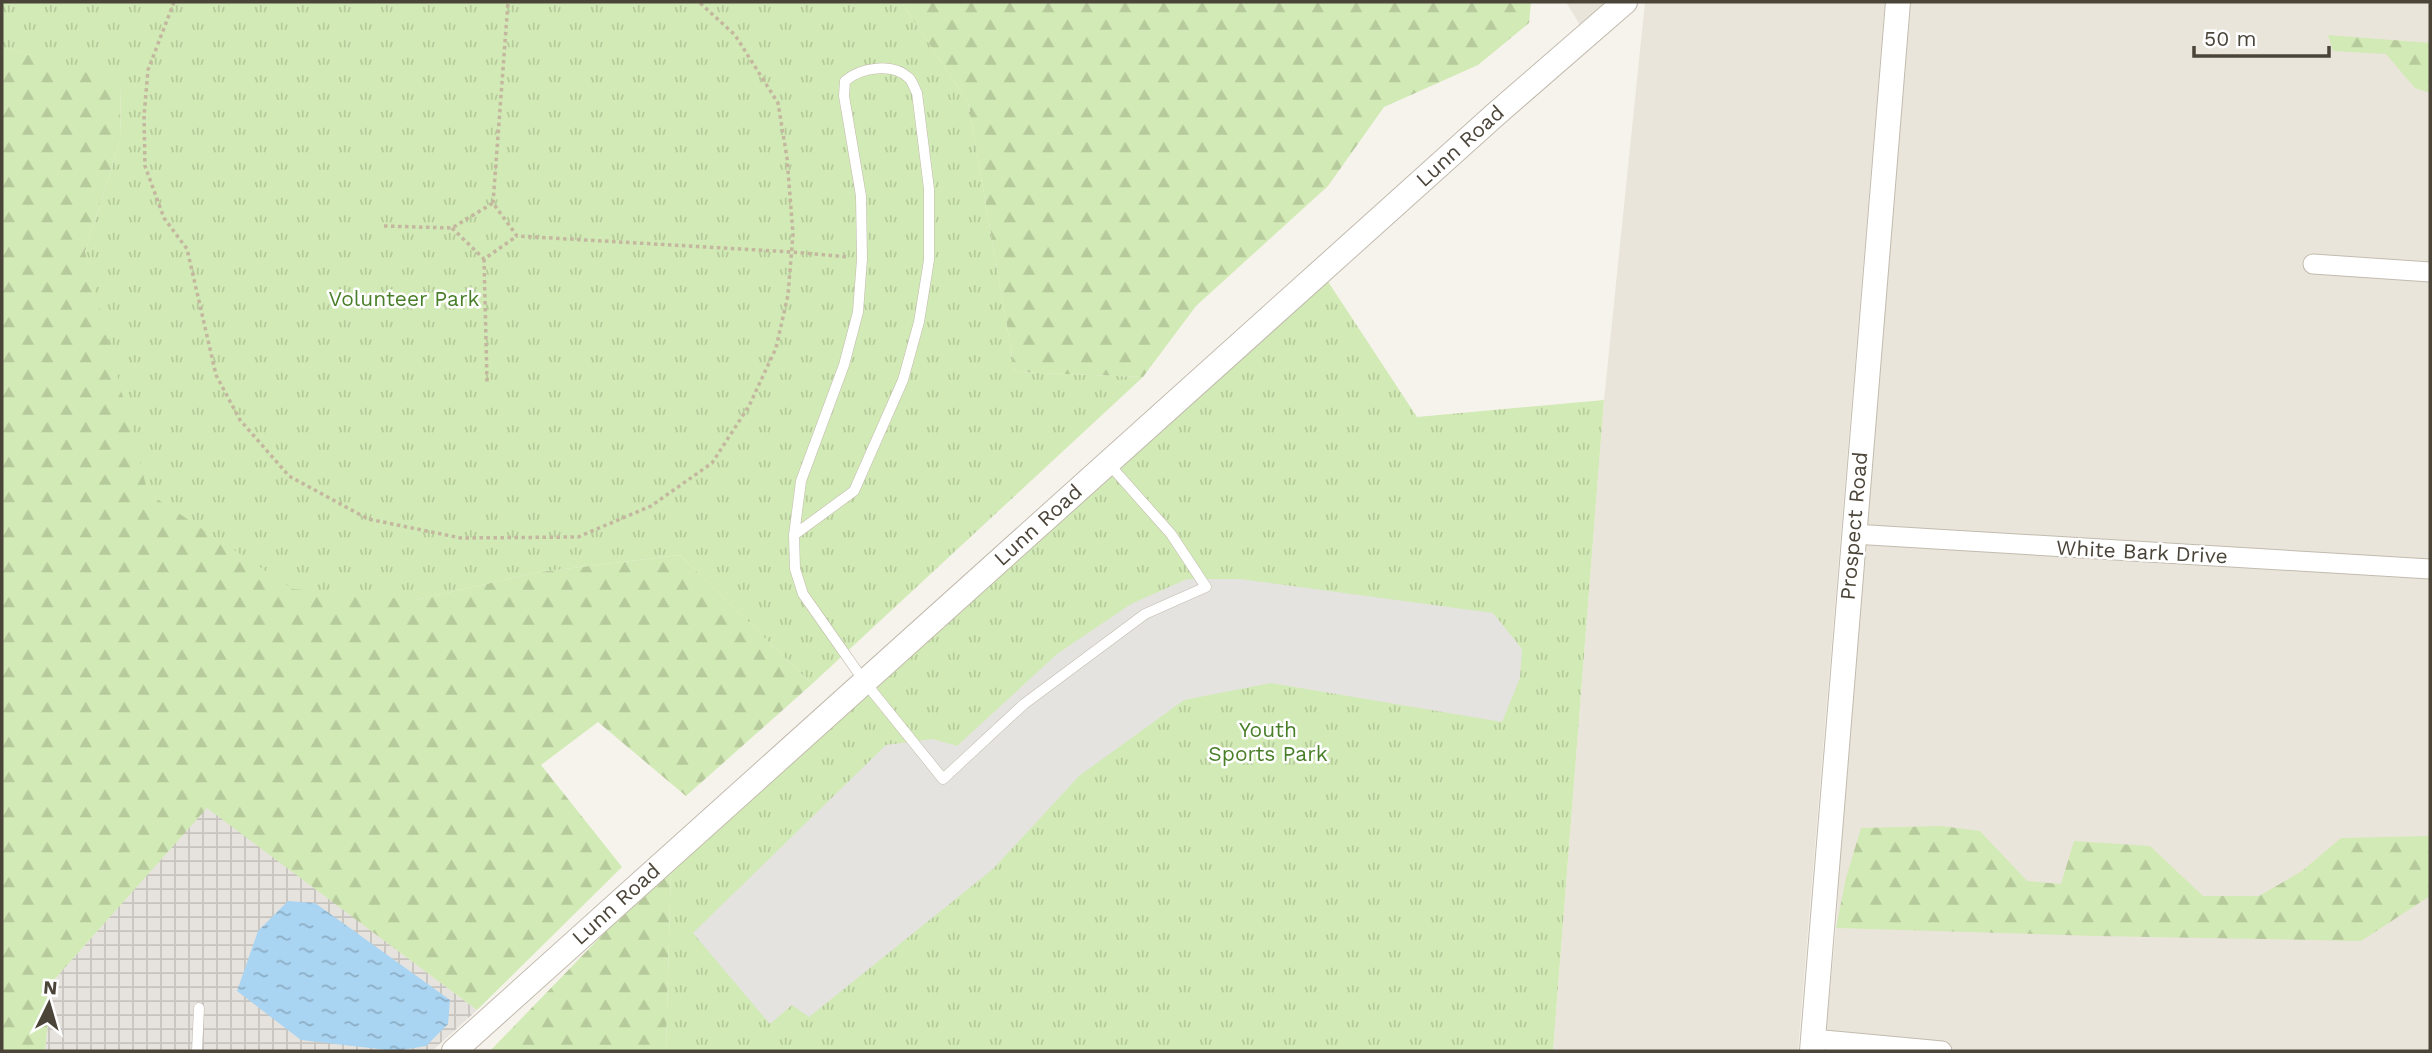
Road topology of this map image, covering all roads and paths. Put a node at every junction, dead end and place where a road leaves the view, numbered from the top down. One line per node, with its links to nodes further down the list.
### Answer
1 (174, 2): 10 (path)
2 (508, 2): 6 (path)
3 (699, 2): 10 (path)
4 (1623, 2): 16 (street, Lunn Road)
5 (1898, 2): 17 (street, Prospect Road)
6 (492, 202): 8 (path); 9 (path)
7 (384, 226): 8 (path)
8 (452, 229): 11 (path)
9 (517, 236): 10 (path); 11 (path)
10 (792, 252): 12 (path)
11 (484, 259): 15 (path)
12 (862, 259): 18 (lane); 18 (lane)
13 (2313, 264): 14 (street)
14 (2430, 272)
15 (487, 382)
16 (1108, 463): 20 (street, Lunn Road); 20 (lane)
17 (1853, 534): 19 (street, White Bark Drive); 22 (street, Prospect Road)
18 (794, 535): 20 (lane)
19 (2430, 569)
20 (864, 681): 24 (street, Lunn Road)
21 (199, 1008): 23 (lane)
22 (1812, 1045): 25 (street)
23 (197, 1051)
24 (454, 1051)
25 (1942, 1051)

